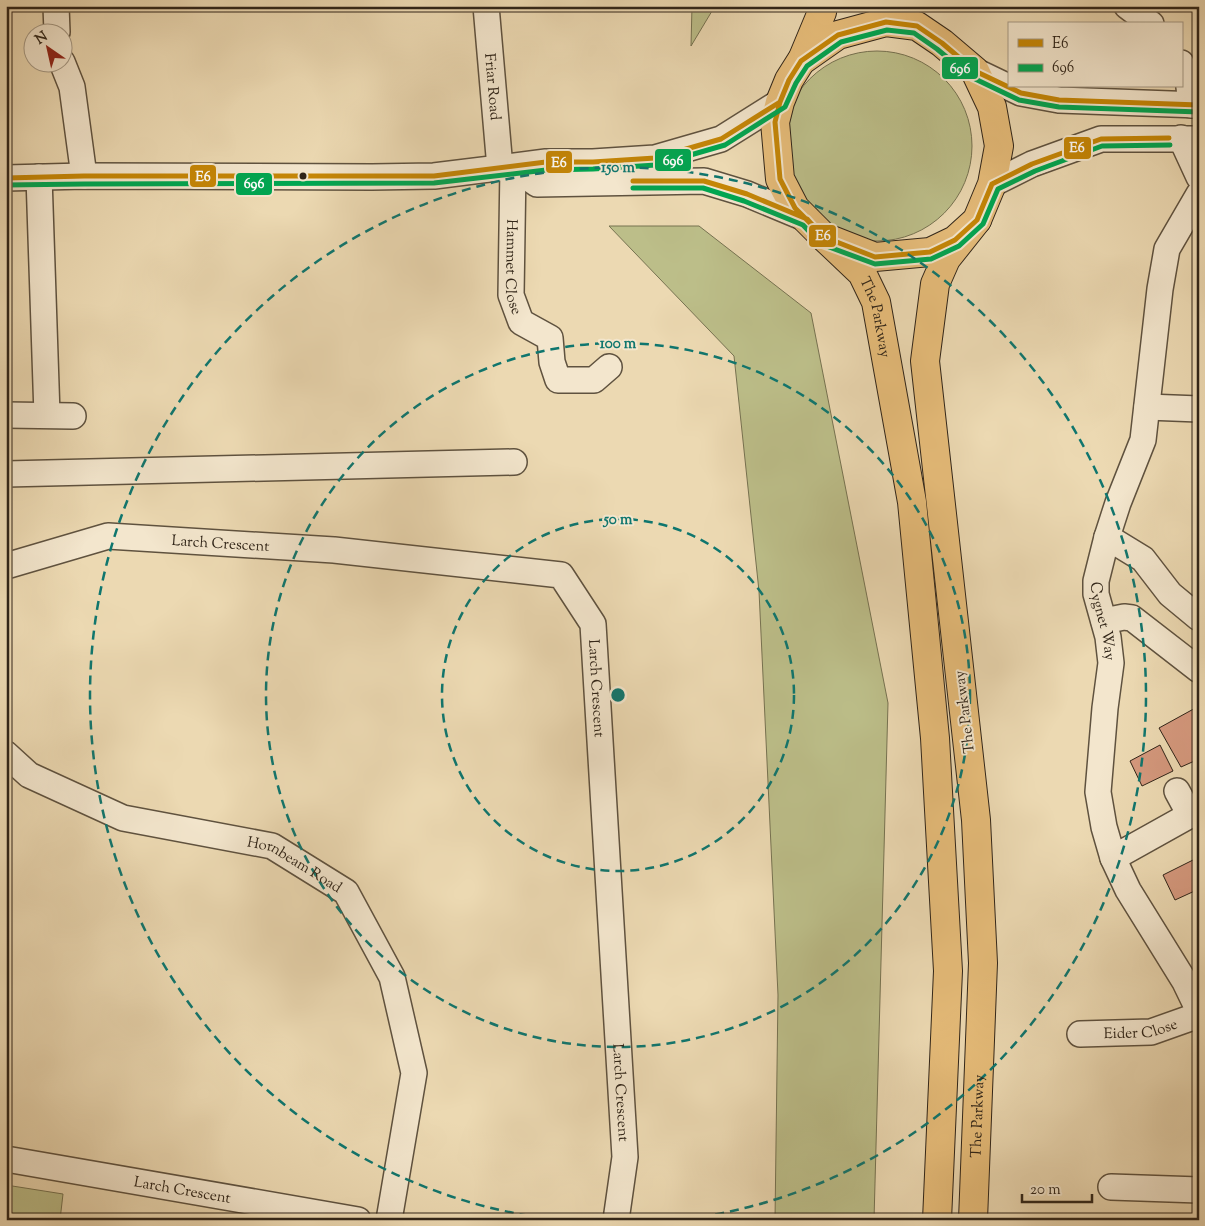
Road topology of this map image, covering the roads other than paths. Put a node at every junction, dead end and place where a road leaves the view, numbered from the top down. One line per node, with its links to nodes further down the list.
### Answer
1 (56, 6): 6 (street)
2 (486, 6): 17 (street, Friar Road)
3 (823, 6): 8 (highway)
4 (1127, 6): 7 (street)
5 (910, 16): 8 (highway); 10 (highway)
6 (57, 22)
7 (1147, 22)
8 (801, 61): 14 (highway, The Parkway)
9 (1182, 65): 15 (street)
10 (975, 71): 12 (street); 22 (highway)
11 (66, 72): 18 (street)
12 (1008, 87)
13 (1011, 88): 15 (street)
14 (780, 102): 17 (street); 25 (highway, The Parkway)
15 (1195, 105)
16 (1190, 139): 20 (street); 22 (street)
17 (506, 168): 18 (street); 25 (street); 26 (street, Hammet Close)
18 (84, 176): 19 (street)
19 (38, 177): 21 (street); 30 (street)
20 (1199, 177)
21 (6, 178)
22 (992, 184): 24 (highway)
23 (1199, 194): 27 (street, Cygnet Way)
24 (977, 220): 25 (highway); 55 (highway, The Parkway)
25 (815, 228): 54 (highway, The Parkway)
26 (609, 368)
27 (1147, 407): 28 (street); 34 (street, Cygnet Way)
28 (1199, 409)
29 (6, 415): 30 (street)
30 (47, 415): 31 (street)
31 (73, 416)
32 (514, 462): 33 (street)
33 (6, 474)
34 (1107, 537): 37 (street); 39 (street, Cygnet Way)
35 (6, 566): 51 (street, Larch Crescent)
36 (1199, 593): 37 (street)
37 (1170, 594): 38 (street)
38 (1199, 618)
39 (1104, 622): 40 (street); 44 (street, Cygnet Way)
40 (1199, 670)
41 (6, 754): 53 (street, Hornbeam Road)
42 (1176, 790): 43 (street)
43 (1194, 813): 44 (street)
44 (1113, 858): 45 (street, Cygnet Way)
45 (1199, 1011)
46 (1199, 1015): 47 (street, Eider Close)
47 (1080, 1034)
48 (6, 1159): 52 (street, Larch Crescent)
49 (1112, 1187): 50 (street)
50 (1199, 1190)
51 (617, 1219)
52 (358, 1220)
53 (389, 1220)
54 (937, 1220)
55 (973, 1220)

